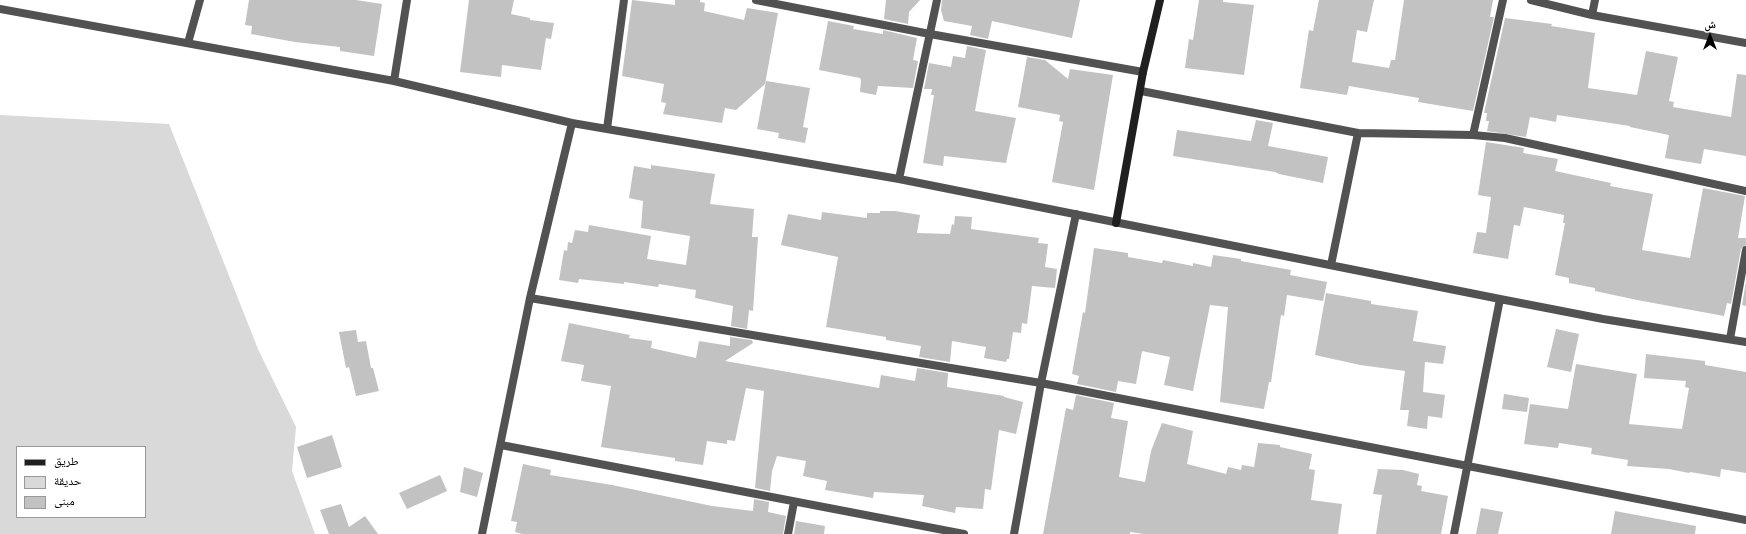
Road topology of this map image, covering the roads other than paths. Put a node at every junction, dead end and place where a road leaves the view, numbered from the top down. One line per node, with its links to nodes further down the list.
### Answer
1 (200, 0): 13 (street)
2 (407, 0): 16 (street)
3 (624, 0): 19 (street)
4 (756, 0): 12 (street)
5 (937, 0): 12 (street)
6 (1160, 0): 15 (street)
7 (1503, 0): 21 (street)
8 (1531, 0): 11 (street)
9 (1595, 0): 11 (street)
10 (0, 9): 13 (street)
11 (1592, 15): 14 (street)
12 (930, 34): 15 (street); 22 (street)
13 (188, 43): 16 (street)
14 (1746, 43)
15 (1143, 72): 17 (street)
16 (394, 81): 18 (street)
17 (1141, 90): 20 (street); 25 (street)
18 (572, 123): 19 (street); 28 (street)
19 (607, 129): 22 (street)
20 (1358, 133): 21 (street); 27 (street)
21 (1473, 135): 23 (street)
22 (899, 179): 24 (street)
23 (1746, 191)
24 (1076, 214): 25 (street); 32 (street)
25 (1116, 223): 27 (street)
26 (1746, 250): 30 (street)
27 (1331, 265): 29 (street)
28 (530, 298): 32 (street); 33 (street)
29 (1500, 299): 30 (street); 34 (street)
30 (1730, 340): 31 (street)
31 (1746, 342)
32 (1041, 383): 34 (street); 40 (street)
33 (501, 445): 35 (street); 37 (street)
34 (1468, 466): 36 (street); 41 (street)
35 (794, 502): 38 (street); 39 (street)
36 (1746, 520)
37 (482, 534)
38 (788, 534)
39 (964, 534)
40 (1014, 534)
41 (1454, 534)

